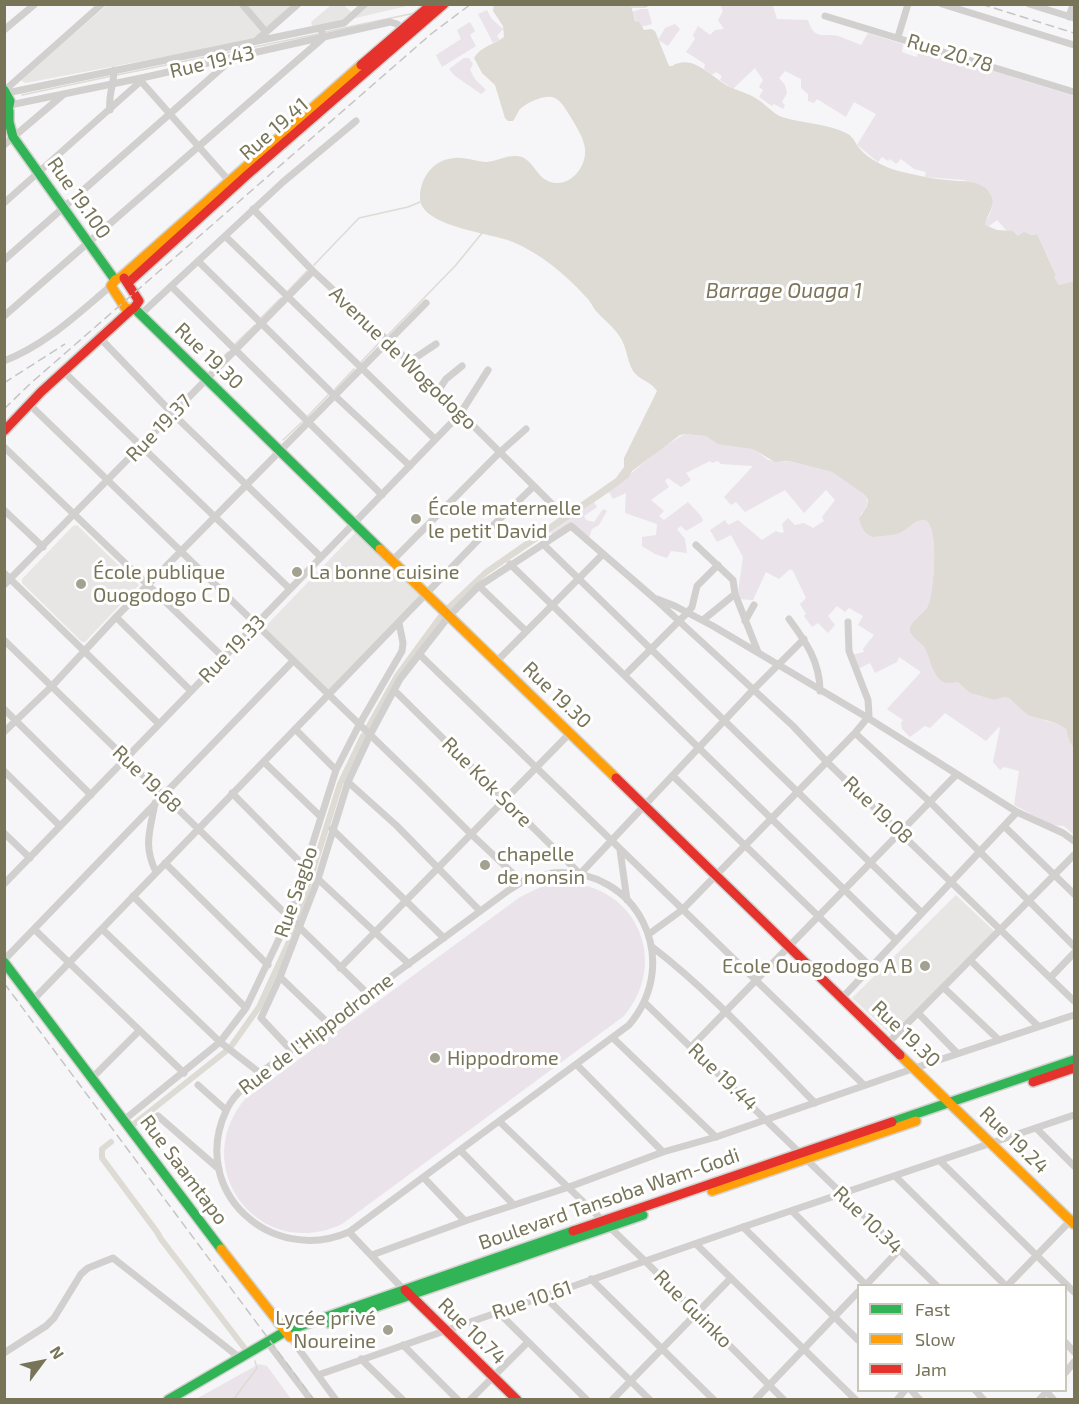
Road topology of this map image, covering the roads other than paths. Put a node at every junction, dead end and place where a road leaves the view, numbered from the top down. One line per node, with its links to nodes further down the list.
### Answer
1 (35, 4): 16 (street)
2 (102, 4): 28 (street)
3 (242, 4): 17 (street)
4 (298, 4): 17 (street)
5 (365, 4): 15 (street)
6 (432, 4): 18 (main road, Rue 19.41)
7 (444, 4): 18 (main road, Rue 19.41)
8 (908, 4): 19 (street)
9 (942, 4): 12 (street)
10 (1029, 4): 14 (street)
11 (1073, 4): 14 (street)
12 (962, 7): 22 (street)
13 (825, 16): 19 (street, Rue 20.78)
14 (1072, 18)
15 (321, 28): 20 (street); 21 (street)
16 (4, 30)
17 (266, 32): 21 (street)
18 (406, 32): 20 (street, Rue 19.43); 39 (main road, Rue 19.41)
19 (898, 37): 29 (street, Rue 20.78)
20 (322, 38): 23 (street, Rue 19.43); 37 (street)
21 (252, 42): 23 (street); 25 (street)
22 (1074, 45)
23 (250, 54): 24 (street, Rue 19.43)
24 (234, 57): 26 (street, Rue 19.43); 33 (street)
25 (114, 70): 27 (street); 28 (street)
26 (140, 80): 27 (street, Rue 19.43); 31 (street); 33 (street)
27 (114, 83): 30 (street, Rue 19.43); 31 (street)
28 (5, 91): 32 (main road, Rue 19.100)
29 (1074, 92)
30 (66, 93): 32 (street, Rue 19.43); 35 (street)
31 (110, 110): 38 (street)
32 (8, 112): 35 (main road, Rue 19.100)
33 (171, 114): 37 (street); 41 (street)
34 (356, 121): 42 (street)
35 (9, 135): 36 (street); 38 (main road, Rue 19.100)
36 (4, 145)
37 (200, 147): 39 (street); 44 (street)
38 (39, 172): 40 (street); 41 (main road, Rue 19.100)
39 (231, 184): 48 (main road, Rue 19.41)
40 (4, 203)
41 (63, 208): 44 (main road, Rue 19.100); 45 (street)
42 (253, 209): 43 (street); 47 (street, Avenue de Wogodogo)
43 (225, 236): 46 (street); 50 (street)
44 (88, 244): 48 (main road, Rue 19.100); 53 (street)
45 (4, 260)
46 (198, 261): 49 (street); 54 (street)
47 (313, 271): 50 (street, Rue 19.37); 56 (street, Avenue de Wogodogo)
48 (119, 281): 52 (main road, Rue 19.100); 52 (main road); 59 (street, Rue 19.41)
49 (172, 287): 52 (street); 58 (street)
50 (287, 297): 54 (street, Rue 19.37); 62 (street)
51 (426, 303): 56 (street)
52 (135, 311): 55 (main road); 65 (main road, Rue 19.30)
53 (4, 316)
54 (261, 324): 58 (street, Rue 19.37); 67 (street)
55 (101, 339): 64 (main road); 69 (street)
56 (388, 341): 60 (street, Avenue de Wogodogo); 62 (street)
57 (436, 344): 60 (street)
58 (235, 350): 65 (street, Rue 19.37); 71 (street)
59 (4, 361)
60 (409, 362): 66 (street, Avenue de Wogodogo)
61 (462, 366): 66 (street)
62 (361, 368): 67 (street); 74 (street)
63 (488, 370): 70 (street, Rue 19.33)
64 (64, 372): 68 (main road); 75 (street)
65 (207, 379): 69 (street, Rue 19.37); 77 (main road, Rue 19.30)
66 (438, 391): 70 (street, Avenue de Wogodogo)
67 (334, 395): 71 (street); 79 (street)
68 (29, 404): 73 (main road); 80 (street)
69 (173, 414): 75 (street, Rue 19.37); 81 (street)
70 (460, 414): 74 (street, Rue 19.33); 78 (street, Avenue de Wogodogo)
71 (308, 422): 77 (street); 83 (street)
72 (526, 429): 78 (street)
73 (4, 430)
74 (435, 440): 79 (street, Rue 19.33)
75 (141, 446): 80 (street, Rue 19.37); 87 (street)
76 (4, 447): 86 (street)
77 (280, 451): 81 (street); 88 (main road, Rue 19.30)
78 (500, 452): 82 (street, Avenue de Wogodogo); 95 (street)
79 (410, 466): 83 (street, Rue 19.33)
80 (108, 480): 86 (street, Rue 19.37); 92 (street)
81 (247, 484): 87 (street); 94 (street)
82 (534, 486): 84 (street, Avenue de Wogodogo); 105 (street)
83 (382, 495): 88 (street, Rue 19.33)
84 (553, 505)
85 (4, 510): 91 (street)
86 (75, 514): 91 (street, Rue 19.37); 102 (street)
87 (214, 517): 92 (street); 104 (street)
88 (354, 524): 94 (street, Rue 19.33); 95 (main road, Rue 19.30)
89 (543, 544): 93 (street); 96 (street); 100 (street)
90 (696, 545): 97 (street)
91 (43, 547): 99 (street, Rue 19.37)
92 (181, 551): 102 (street); 119 (street)
93 (603, 554): 100 (street); 107 (street)
94 (321, 557): 104 (street, Rue 19.33)
95 (392, 561): 105 (main road, Rue 19.30)
96 (510, 564): 103 (street); 109 (street)
97 (718, 565): 106 (street); 110 (street)
98 (4, 573): 99 (street)
99 (11, 578): 101 (street, Rue 19.37); 123 (street)
100 (579, 579): 109 (street); 124 (street)
101 (4, 585)
102 (148, 585): 112 (street); 127 (street)
103 (479, 586): 111 (street); 120 (street)
104 (290, 589): 119 (street, Rue 19.33)
105 (427, 594): 111 (main road, Rue 19.30); 118 (street)
106 (735, 594): 114 (street); 116 (street)
107 (654, 598): 110 (street); 115 (street)
108 (754, 605): 116 (street)
109 (553, 606): 120 (street); 131 (street)
110 (688, 612): 114 (street); 115 (street)
111 (449, 616): 126 (street); 129 (main road, Rue 19.30)
112 (117, 617): 123 (street); 135 (street)
113 (789, 619): 121 (street)
114 (703, 620): 125 (street)
115 (679, 621): 124 (street); 134 (street, Rue 19.08)
116 (745, 621): 125 (street)
117 (848, 622): 139 (street)
118 (399, 623): 137 (street); 143 (street, Rue Sagbo)
119 (256, 624): 127 (street, Rue 19.33); 128 (street)
120 (526, 631): 129 (street)
121 (804, 639): 130 (street); 136 (street)
122 (4, 640): 132 (street, Rue 19.68)
123 (84, 650): 132 (street); 142 (street)
124 (650, 650): 131 (street); 141 (street)
125 (758, 652): 130 (street)
126 (419, 654): 133 (street); 153 (street)
127 (224, 658): 135 (street, Rue 19.33)
128 (293, 661): 137 (street); 162 (street)
129 (496, 662): 146 (main road, Rue 19.30)
130 (778, 664): 134 (street); 136 (street)
131 (625, 675): 149 (street)
132 (52, 686): 140 (street); 150 (street, Rue 19.68)
133 (394, 690): 148 (street); 163 (street, Rue Kok Sore)
134 (753, 690): 141 (street); 152 (street, Rue 19.08)
135 (191, 691): 142 (street, Rue 19.33)
136 (820, 691): 139 (street)
137 (329, 695): 143 (street); 144 (street)
138 (4, 709): 140 (street)
139 (868, 718): 147 (street); 156 (street)
140 (16, 720): 145 (street); 161 (street)
141 (724, 722): 149 (street); 159 (street)
142 (159, 724): 150 (street, Rue 19.33)
143 (359, 724): 148 (street); 154 (street, Rue Sagbo)
144 (296, 729): 151 (street); 154 (street)
145 (4, 732)
146 (570, 733): 153 (street); 166 (main road, Rue 19.30)
147 (855, 733): 152 (street); 164 (street)
148 (370, 735): 158 (street); 176 (street)
149 (699, 748): 157 (street); 169 (street)
150 (126, 759): 161 (street, Rue 19.33); 162 (street, Rue 19.68)
151 (264, 762): 160 (street); 168 (street)
152 (827, 762): 159 (street); 174 (street, Rue 19.08)
153 (536, 768): 163 (street); 177 (street)
154 (336, 770): 168 (street, Rue Sagbo)
155 (4, 771): 170 (street)
156 (956, 775): 164 (street); 167 (street)
157 (673, 776): 166 (street); 179 (street)
158 (348, 782): 173 (street); 187 (street)
159 (797, 791): 169 (street); 185 (street)
160 (232, 793): 172 (street); 186 (street)
161 (91, 795): 170 (street, Rue 19.33)
162 (163, 795): 165 (street); 172 (street, Rue 19.68)
163 (505, 799): 176 (street); 189 (street, Rue Kok Sore)
164 (930, 802): 174 (street); 181 (street)
165 (155, 803): 188 (street); 208 (street)
166 (645, 805): 177 (street); 190 (main road, Rue 19.30)
167 (1017, 812): 171 (street); 178 (street)
168 (321, 817): 186 (street, Rue Sagbo)
169 (771, 818): 179 (street); 196 (street)
170 (60, 826): 183 (street, Rue 19.33)
171 (1004, 826): 181 (street); 191 (street)
172 (198, 829): 184 (street); 206 (street, Rue 19.68)
173 (332, 829): 192 (street); 201 (street)
174 (901, 832): 185 (street); 193 (street, Rue 19.08)
175 (4, 834): 183 (street)
176 (471, 834): 187 (street); 194 (street)
177 (611, 841): 180 (street); 189 (street)
178 (1074, 841)
179 (745, 845): 190 (street); 205 (street)
180 (620, 850): 199 (street); 202 (street)
181 (980, 852): 193 (street); 200 (street)
182 (1074, 855): 191 (street)
183 (30, 858): 195 (street, Rue 19.33)
184 (165, 863): 188 (street); 222 (street)
185 (871, 864): 196 (street); 204 (street)
186 (305, 867): 206 (street, Rue Sagbo)
187 (438, 868): 201 (street); 203 (street)
188 (156, 872): 198 (street)
189 (580, 874): 194 (street, Rue de l'Hippodrome); 199 (street, Rue de l'Hippodrome)
190 (717, 875): 202 (street); 217 (main road, Rue 19.30)
191 (1054, 875): 197 (street); 200 (street)
192 (318, 879): 209 (street); 211 (street)
193 (952, 881): 204 (street); 210 (street, Rue 19.08)
194 (522, 882): 203 (street, Rue de l'Hippodrome)
195 (4, 884)
196 (845, 890): 205 (street); 214 (street)
197 (1074, 894)
198 (133, 896): 207 (street); 235 (street)
199 (627, 900): 212 (street, Rue de l'Hippodrome)
200 (1030, 900): 210 (street); 215 (street)
201 (406, 901): 211 (street); 213 (street)
202 (682, 910): 212 (street); 228 (street)
203 (480, 911): 213 (street, Rue de l'Hippodrome)
204 (921, 913): 214 (street)
205 (819, 917): 217 (street); 224 (street)
206 (289, 918): 209 (street, Rue 19.68); 222 (street, Rue Sagbo)
207 (102, 928): 221 (street); 244 (street)
208 (34, 929): 220 (street); 221 (street)
209 (300, 929): 225 (street, Rue 19.68); 227 (street)
210 (1000, 930): 219 (street); 226 (street, Rue 19.08)
211 (374, 932): 223 (street); 225 (street)
212 (649, 934): 216 (street, Rue de l'Hippodrome)
213 (444, 938): 223 (street, Rue de l'Hippodrome)
214 (896, 940): 224 (street)
215 (1074, 945)
216 (651, 946): 234 (street, Rue de l'Hippodrome); 236 (street)
217 (790, 946): 228 (street); 231 (main road, Rue 19.30)
218 (1074, 953): 226 (street)
219 (970, 960): 229 (street); 240 (street)
220 (4, 961): 232 (main road, Rue Saamtapo)
221 (67, 963): 232 (street); 241 (street)
222 (268, 964): 235 (street, Rue Sagbo)
223 (409, 964): 230 (street, Rue de l'Hippodrome)
224 (871, 967): 231 (street)
225 (340, 968): 230 (street, Rue 19.68)
226 (1051, 977): 233 (street, Rue 19.08)
227 (280, 978): 239 (street); 247 (street)
228 (758, 980): 236 (street); 257 (street)
229 (943, 987): 237 (street); 243 (street)
230 (368, 994): 239 (street, Rue de l'Hippodrome)
231 (843, 997): 245 (main road, Rue 19.30)
232 (33, 1000): 255 (main road, Rue Saamtapo)
233 (1074, 1001)
234 (644, 1002): 242 (street, Rue de l'Hippodrome); 246 (street, Rue 19.44)
235 (246, 1008): 244 (street, Rue Sagbo)
236 (725, 1013): 246 (street); 258 (street)
237 (918, 1013): 245 (street); 248 (street)
238 (1074, 1015): 240 (street)
239 (328, 1023): 247 (street, Rue de l'Hippodrome)
240 (1038, 1026): 243 (street)
241 (139, 1031): 253 (street); 255 (street)
242 (613, 1038): 250 (street, Rue de l'Hippodrome); 267 (street)
243 (999, 1040): 248 (street)
244 (220, 1042): 253 (street, Rue Sagbo); 254 (street)
245 (889, 1042): 251 (main road, Rue 19.30)
246 (691, 1047): 263 (street, Rue 19.44)
247 (291, 1050): 254 (street, Rue de l'Hippodrome)
248 (957, 1053): 251 (street)
249 (1074, 1060): 259 (main road, Boulevard Tansoba Wam-Godi)
250 (577, 1065): 265 (street, Rue de l'Hippodrome); 270 (street)
251 (915, 1068): 257 (street); 259 (main road, Rue 19.30)
252 (1074, 1068): 259 (main road, Boulevard Tansoba Wam-Godi)
253 (184, 1073): 264 (street, Rue Sagbo)
254 (260, 1073): 260 (street, Rue de l'Hippodrome)
255 (92, 1078): 264 (main road, Rue Saamtapo)
256 (198, 1085): 260 (street)
257 (864, 1085): 258 (street)
258 (815, 1103): 263 (street)
259 (951, 1106): 268 (main road, Rue 19.24); 271 (main road, Boulevard Tansoba Wam-Godi)
260 (226, 1110): 274 (street, Rue de l'Hippodrome)
261 (158, 1116): 274 (street)
262 (1074, 1116): 266 (street, Rue 10.61)
263 (766, 1119): 267 (street); 271 (street, Rue 19.44)
264 (124, 1120): 306 (main road, Rue Saamtapo)
265 (500, 1122): 269 (street, Rue de l'Hippodrome); 277 (street, Rue Guinko)
266 (1036, 1128): 268 (street, Rue 10.61); 273 (street)
267 (716, 1137): 270 (street)
268 (992, 1143): 272 (street, Rue 10.61); 282 (main road, Rue 19.24)
269 (461, 1151): 276 (street, Rue de l'Hippodrome); 279 (street)
270 (663, 1152): 277 (street)
271 (804, 1156): 278 (street, Rue 10.34); 283 (main road, Boulevard Tansoba Wam-Godi)
272 (940, 1161): 275 (street, Rue 10.61); 289 (street)
273 (1074, 1166)
274 (219, 1169): 285 (street, Rue de l'Hippodrome)
275 (896, 1177): 278 (street, Rue 10.61); 296 (street)
276 (424, 1178): 281 (street); 285 (street, Rue de l'Hippodrome)
277 (568, 1187): 279 (street); 283 (street, Rue Guinko)
278 (842, 1194): 280 (street, Rue 10.61); 287 (street, Rue 10.34)
279 (513, 1204): 281 (street)
280 (792, 1211): 284 (street, Rue 10.61); 293 (street)
281 (465, 1221): 288 (street)
282 (1073, 1221): 289 (street)
283 (605, 1224): 290 (street, Rue Guinko); 299 (main road, Boulevard Tansoba Wam-Godi)
284 (743, 1227): 286 (street, Rue 10.61); 304 (street)
285 (349, 1232): 288 (street)
286 (696, 1245): 290 (street, Rue 10.61); 291 (street)
287 (899, 1250): 294 (street); 295 (street, Rue 10.34)
288 (372, 1255): 299 (street)
289 (1037, 1255): 297 (street); 298 (street)
290 (646, 1262): 292 (street, Rue 10.61); 303 (street, Rue Guinko)
291 (730, 1279): 303 (street); 312 (street)
292 (591, 1280): 301 (street, Rue 10.61); 311 (street)
293 (865, 1284)
294 (867, 1284)
295 (935, 1284)
296 (1004, 1284)
297 (1008, 1284)
298 (1066, 1284)
299 (406, 1292): 305 (main road, Rue 10.74); 306 (main road, Boulevard Tansoba Wam-Godi)
300 (857, 1293): 304 (street)
301 (544, 1296): 302 (street, Rue 10.61); 318 (street)
302 (498, 1312): 305 (street, Rue 10.61); 308 (street)
303 (697, 1313): 311 (street); 319 (street, Rue Guinko)
304 (834, 1317): 307 (street); 312 (street)
305 (445, 1331): 309 (street, Rue 10.61); 317 (main road, Rue 10.74)
306 (288, 1334): 310 (main road, Boulevard Tansoba Wam-Godi); 314 (main road, Boulevard Tansoba Wam-Godi); 316 (street, Rue Saamtapo)
307 (857, 1339)
308 (528, 1342): 317 (street); 328 (street)
309 (404, 1345): 315 (street, Rue 10.61); 325 (street)
310 (271, 1347): 321 (main road, Boulevard Tansoba Wam-Godi); 322 (street)
311 (662, 1349): 318 (street); 331 (street)
312 (803, 1349): 319 (street); 334 (street)
313 (4, 1353): 314 (street)
314 (240, 1358): 320 (main road, Boulevard Tansoba Wam-Godi)
315 (361, 1359): 316 (street, Rue 10.61); 324 (street)
316 (318, 1375): 323 (street, Rue Saamtapo)
317 (492, 1376): 326 (street); 327 (main road, Rue 10.74)
318 (631, 1381): 329 (street); 330 (street)
319 (770, 1385): 332 (street); 333 (street, Rue Guinko)
320 (168, 1400)
321 (180, 1400)
322 (311, 1400)
323 (336, 1400)
324 (403, 1400)
325 (459, 1400)
326 (470, 1400)
327 (517, 1400)
328 (587, 1400)
329 (612, 1400)
330 (650, 1400)
331 (714, 1400)
332 (755, 1400)
333 (784, 1400)
334 (856, 1400)

